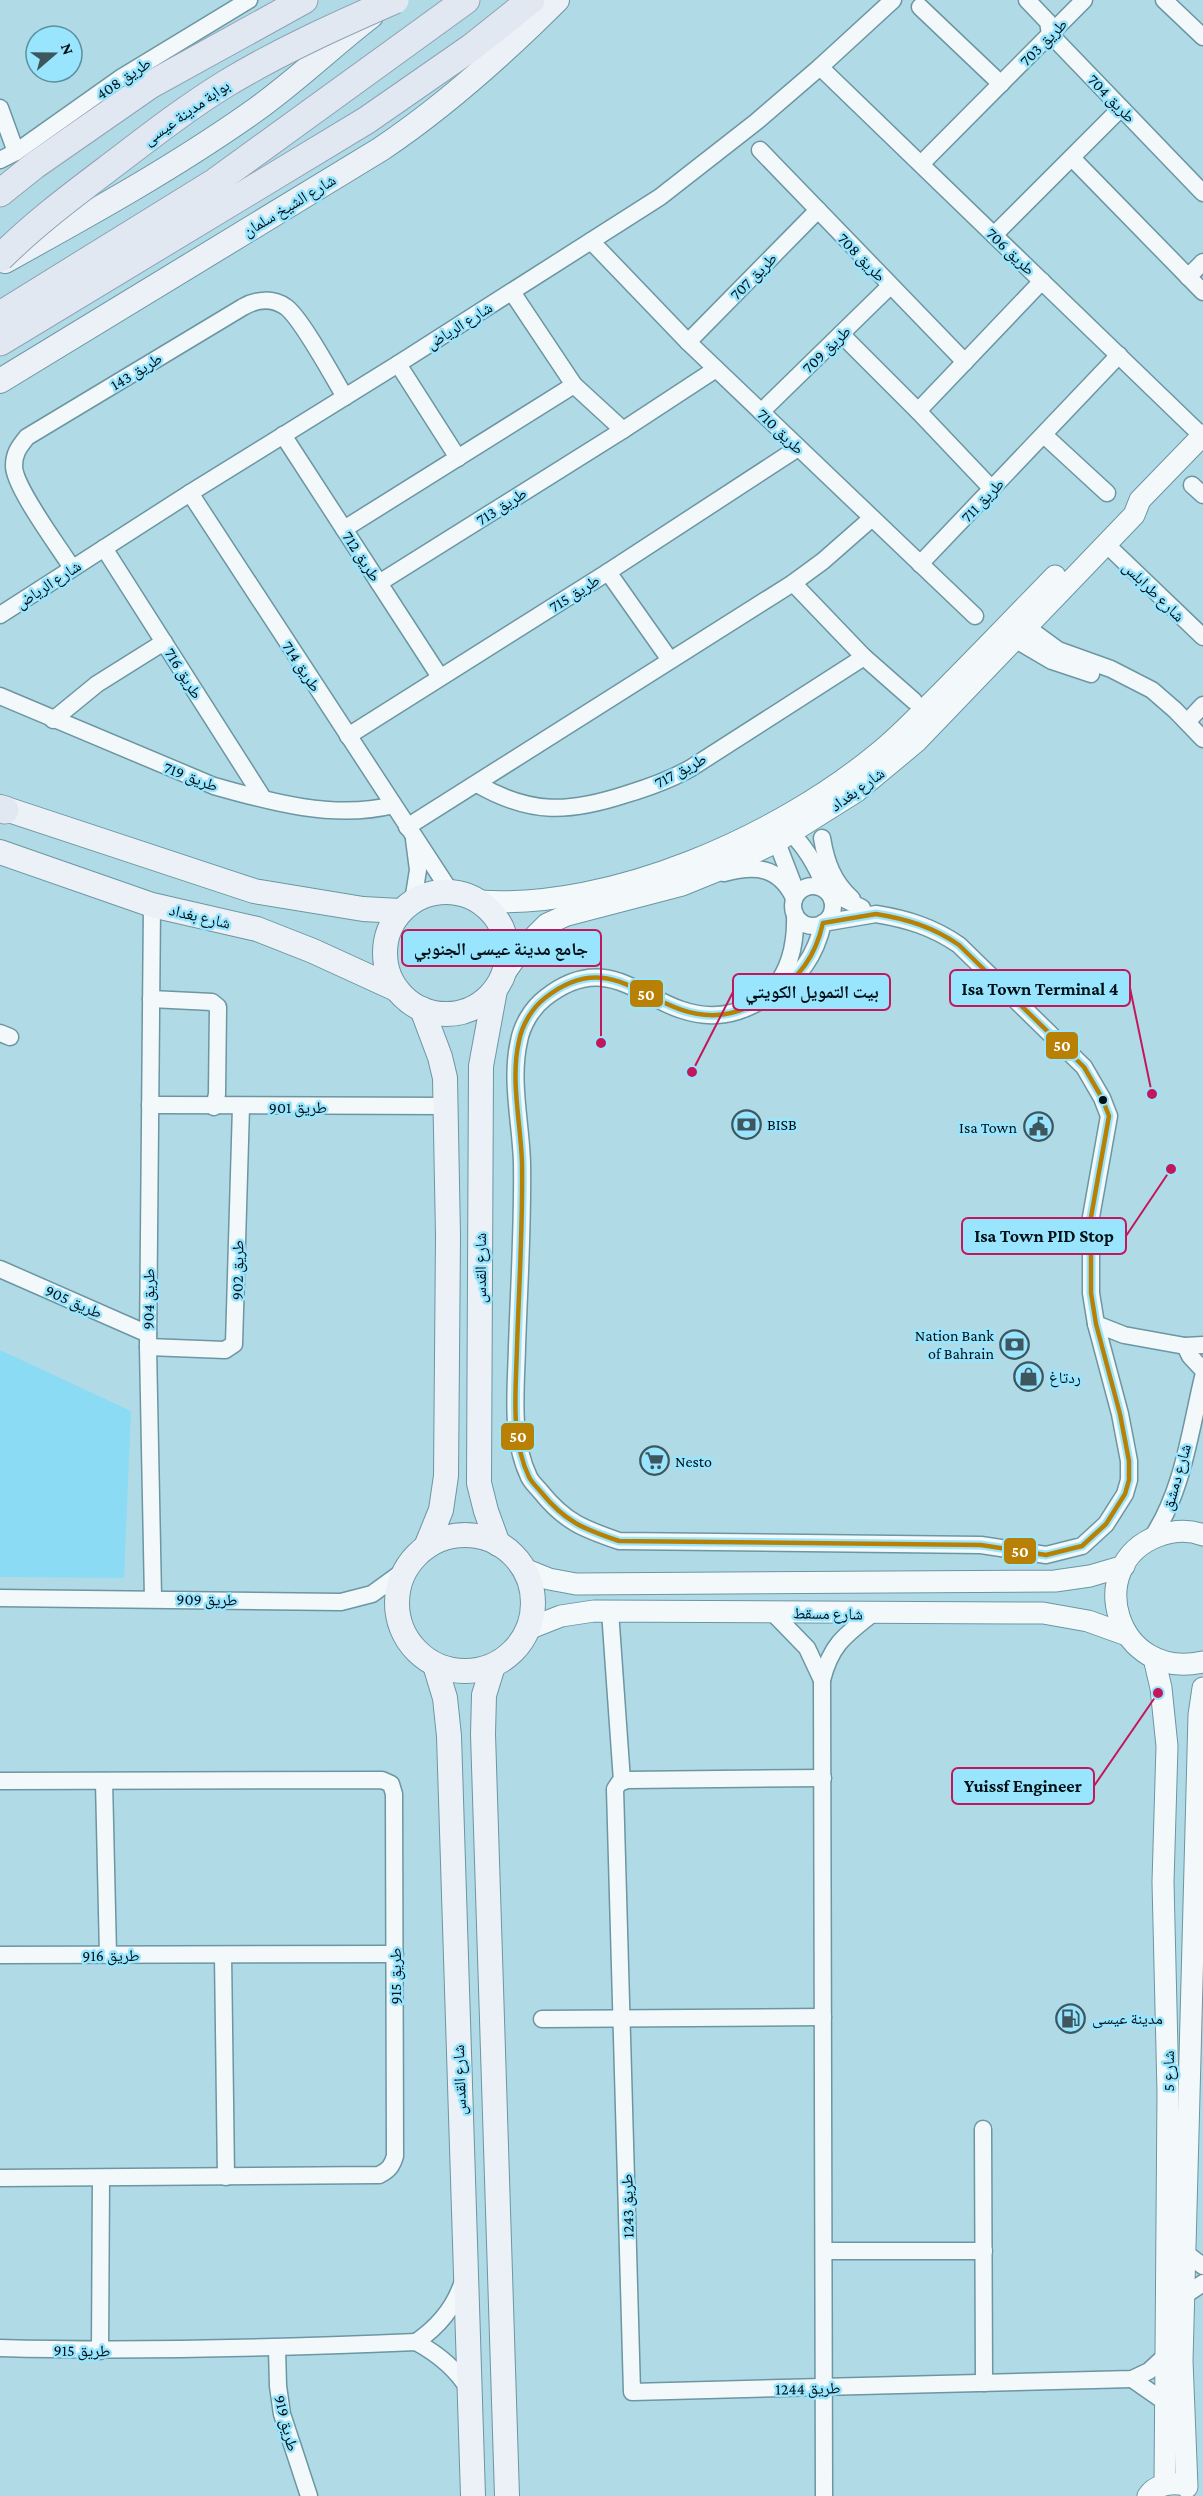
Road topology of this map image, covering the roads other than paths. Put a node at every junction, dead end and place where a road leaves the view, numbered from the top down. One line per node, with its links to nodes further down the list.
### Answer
1 (249, 0): 19 (street, طريق 408)
2 (304, 0): 23 (main road)
3 (393, 0): 28 (main road, بوابة مدينة عيسى, bridge); 30 (main road)
4 (466, 0): 36 (main road)
5 (531, 0): 38 (main road, شارع الشيخ سلمان)
6 (557, 0): 44 (main road, شارع الشيخ سلمان)
7 (892, 0): 14 (street, شارع الرياض)
8 (1027, 0): 12 (street, طريق 704)
9 (1084, 0): 12 (street, طريق 703)
10 (1164, 0): 13 (street)
11 (920, 7): 15 (street)
12 (1050, 34): 15 (street, طريق 703); 17 (street, طريق 704)
13 (1203, 37)
14 (820, 67): 22 (street, طريق 706); 27 (street, شارع الرياض)
15 (1001, 84): 22 (street, طريق 703)
16 (0, 108): 19 (street)
17 (1121, 108): 20 (street); 24 (street, طريق 704)
18 (760, 150): 25 (street, طريق 708)
19 (16, 152): 21 (street, طريق 408)
20 (1072, 158): 26 (street); 31 (street)
21 (0, 160)
22 (921, 164): 26 (street, طريق 706)
23 (0, 193)
24 (1203, 193)
25 (818, 210): 33 (street, طريق 708); 39 (street, طريق 707)
26 (994, 235): 32 (street, طريق 706)
27 (591, 242): 34 (street, شارع الرياض); 39 (street, طريق 710)
28 (0, 258)
29 (1203, 262): 31 (street)
30 (0, 264)
31 (1188, 277): 35 (street)
32 (1042, 281): 40 (street, طريق 706); 41 (street)
33 (890, 286): 37 (street, طريق 709); 41 (street, طريق 708)
34 (512, 292): 42 (street, شارع الرياض); 45 (street)
35 (1203, 292)
36 (0, 315)
37 (841, 334): 47 (street); 48 (street, طريق 709)
38 (0, 342)
39 (688, 342): 43 (street, طريق 710)
40 (1119, 355): 51 (street, طريق 711); 52 (street, طريق 706)
41 (965, 362): 47 (street)
42 (398, 364): 46 (street, شارع الرياض); 54 (street)
43 (716, 369): 48 (street, طريق 710); 49 (street, طريق 713)
44 (0, 381)
45 (574, 385): 49 (street); 54 (street)
46 (345, 397): 50 (street, شارع الرياض); 64 (street, طريق 143)
47 (918, 411): 55 (street)
48 (761, 412): 53 (street, طريق 710)
49 (623, 430): 66 (street, طريق 713)
50 (284, 435): 56 (street, شارع الرياض); 60 (street, طريق 712)
51 (1044, 435): 55 (street, طريق 711); 57 (street)
52 (1203, 435): 58 (street, شارع بغداد)
53 (798, 447): 59 (street, طريق 710); 65 (street, طريق 715)
54 (458, 458): 60 (street)
55 (992, 489): 63 (street, طريق 711)
56 (190, 493): 62 (street, شارع الرياض); 81 (street, طريق 714)
57 (1107, 493)
58 (1140, 500): 61 (street, شارع بغداد); 70 (street, شارع بغداد)
59 (872, 518): 63 (street, طريق 710); 67 (street)
60 (344, 529): 66 (street, طريق 712)
61 (1106, 544): 70 (street, شارع بغداد); 71 (street, شارع طرابلس)
62 (104, 548): 64 (street, شارع الرياض); 72 (street, طريق 716)
63 (920, 564): 69 (street, طريق 710)
64 (72, 568): 68 (street, شارع الرياض)
65 (608, 572): 74 (street); 75 (street, طريق 715)
66 (379, 583): 75 (street, طريق 712)
67 (793, 583): 73 (street); 74 (street)
68 (0, 615)
69 (975, 616)
70 (1014, 629): 80 (street); 87 (street, شارع بغداد); 88 (street, شارع بغداد)
71 (1203, 637)
72 (164, 642): 79 (street); 84 (street, طريق 716)
73 (864, 657): 77 (street); 83 (street, طريق 717)
74 (670, 660): 83 (street)
75 (440, 677): 81 (street, طريق 715)
76 (0, 696): 79 (street, طريق 719)
77 (914, 701)
78 (1203, 705): 80 (street)
79 (53, 720): 84 (street, طريق 719)
80 (1187, 722): 82 (street)
81 (348, 736): 85 (street, طريق 714)
82 (1203, 739)
83 (477, 784): 89 (street)
84 (263, 798): 85 (street, طريق 719)
85 (393, 805): 89 (street, طريق 714)
86 (1, 808): 99 (main road)
87 (830, 810): 88 (street, شارع بغداد); 90 (street)
88 (779, 830): 92 (street); 93 (street, شارع بغداد); 96 (street, شارع بغداد); 97 (street)
89 (411, 833): 95 (street, طريق 714); 99 (street, طريق 714)
90 (822, 838): 92 (street); 100 (street)
91 (0, 852): 98 (main road, شارع بغداد)
92 (817, 867): 94 (street)
93 (682, 885): 97 (street); 102 (street, شارع بغداد)
94 (826, 890): 97 (street); 100 (street); 101 (street)
95 (450, 891): 96 (main road); 99 (main road)
96 (480, 901): 102 (main road)
97 (795, 902): 101 (street); 105 (street)
98 (152, 905): 103 (main road, شارع بغداد); 104 (street, طريق 904)
99 (407, 906): 103 (main road)
100 (869, 911): 101 (street); 112 (street)
101 (823, 923): 105 (street)
102 (500, 982): 106 (main road); 122 (main road, شارع القدس)
103 (396, 988): 106 (main road)
104 (151, 999): 107 (street, طريق 904); 109 (street)
105 (765, 999): 117 (street)
106 (422, 1009): 108 (main road, شارع القدس)
107 (150, 1106): 109 (street, طريق 901); 114 (street, طريق 904)
108 (447, 1106): 110 (street, طريق 901); 123 (main road, شارع القدس)
109 (214, 1107): 110 (street, طريق 901)
110 (241, 1107): 114 (street, طريق 902)
111 (0, 1269): 114 (street, طريق 905)
112 (1096, 1324): 113 (street); 117 (street)
113 (1124, 1335): 116 (street); 117 (street)
114 (148, 1340): 128 (street, طريق 904)
115 (1203, 1345): 116 (street)
116 (1185, 1346): 118 (street)
117 (1101, 1347)
118 (1203, 1370)
119 (1203, 1377): 121 (street, شارع دمشق)
120 (1203, 1535): 121 (street)
121 (1151, 1539): 124 (street)
122 (498, 1544): 123 (main road); 125 (main road)
123 (426, 1547): 126 (main road)
124 (1124, 1566): 125 (street, شارع مسقط); 133 (street)
125 (524, 1569): 132 (main road)
126 (405, 1570): 128 (street, طريق 909); 136 (main road)
127 (0, 1598): 128 (street, طريق 909)
128 (153, 1598)
129 (610, 1611): 130 (street, شارع مسقط); 132 (street, شارع مسقط); 144 (street, طريق 1243)
130 (772, 1612): 131 (street, شارع مسقط); 138 (street)
131 (872, 1614): 133 (street, شارع مسقط); 138 (street)
132 (528, 1629): 137 (main road)
133 (1127, 1635): 134 (street)
134 (1154, 1658): 135 (street); 140 (street, شارع 5)
135 (1203, 1662)
136 (435, 1665): 137 (main road); 162 (main road, شارع القدس)
137 (493, 1666): 176 (main road)
138 (822, 1680): 141 (street)
139 (1203, 1688): 145 (street, شارع 5)
140 (1167, 1746): 146 (street); 169 (street, شارع 5)
141 (823, 1778): 144 (street); 151 (street)
142 (0, 1781): 143 (street, طريق 915)
143 (104, 1781): 148 (street, طريق 915); 150 (street)
144 (622, 1781): 153 (street, طريق 1243)
145 (1200, 1793): 146 (street, شارع 5)
146 (1200, 1826): 160 (street, شارع 5)
147 (223, 1954): 148 (street, طريق 916); 150 (street, طريق 916); 155 (street)
148 (395, 1954): 155 (street, طريق 915)
149 (0, 1955): 150 (street, طريق 916)
150 (108, 1955)
151 (823, 2017): 153 (street); 158 (street)
152 (542, 2019): 153 (street)
153 (623, 2020): 174 (street, طريق 1243)
154 (984, 2129): 159 (street)
155 (226, 2177): 157 (street, طريق 915)
156 (0, 2178): 157 (street, طريق 915)
157 (100, 2178): 168 (street)
158 (824, 2251): 159 (street); 172 (street)
159 (984, 2252): 171 (street)
160 (1184, 2252): 161 (street); 164 (street, شارع 5)
161 (1203, 2266)
162 (465, 2274): 165 (street); 173 (main road, شارع القدس)
163 (1203, 2283): 164 (street)
164 (1184, 2296): 178 (street, شارع 5)
165 (416, 2342): 167 (street, طريق 915); 173 (street)
166 (0, 2348): 168 (street, طريق 915)
167 (277, 2348): 168 (street, طريق 915); 179 (street, طريق 919)
168 (100, 2351)
169 (1164, 2357): 170 (street); 175 (street, شارع 5)
170 (1132, 2379): 171 (street, طريق 1244); 175 (street)
171 (984, 2383): 172 (street, طريق 1244)
172 (824, 2387): 174 (street, طريق 1244); 182 (street)
173 (470, 2391): 180 (main road, شارع القدس)
174 (632, 2392)
175 (1165, 2402): 177 (street, شارع 5)
176 (507, 2486): 181 (street)
177 (1151, 2492): 178 (street)
178 (1192, 2492)
179 (309, 2496)
180 (473, 2496)
181 (523, 2496)
182 (824, 2496)

